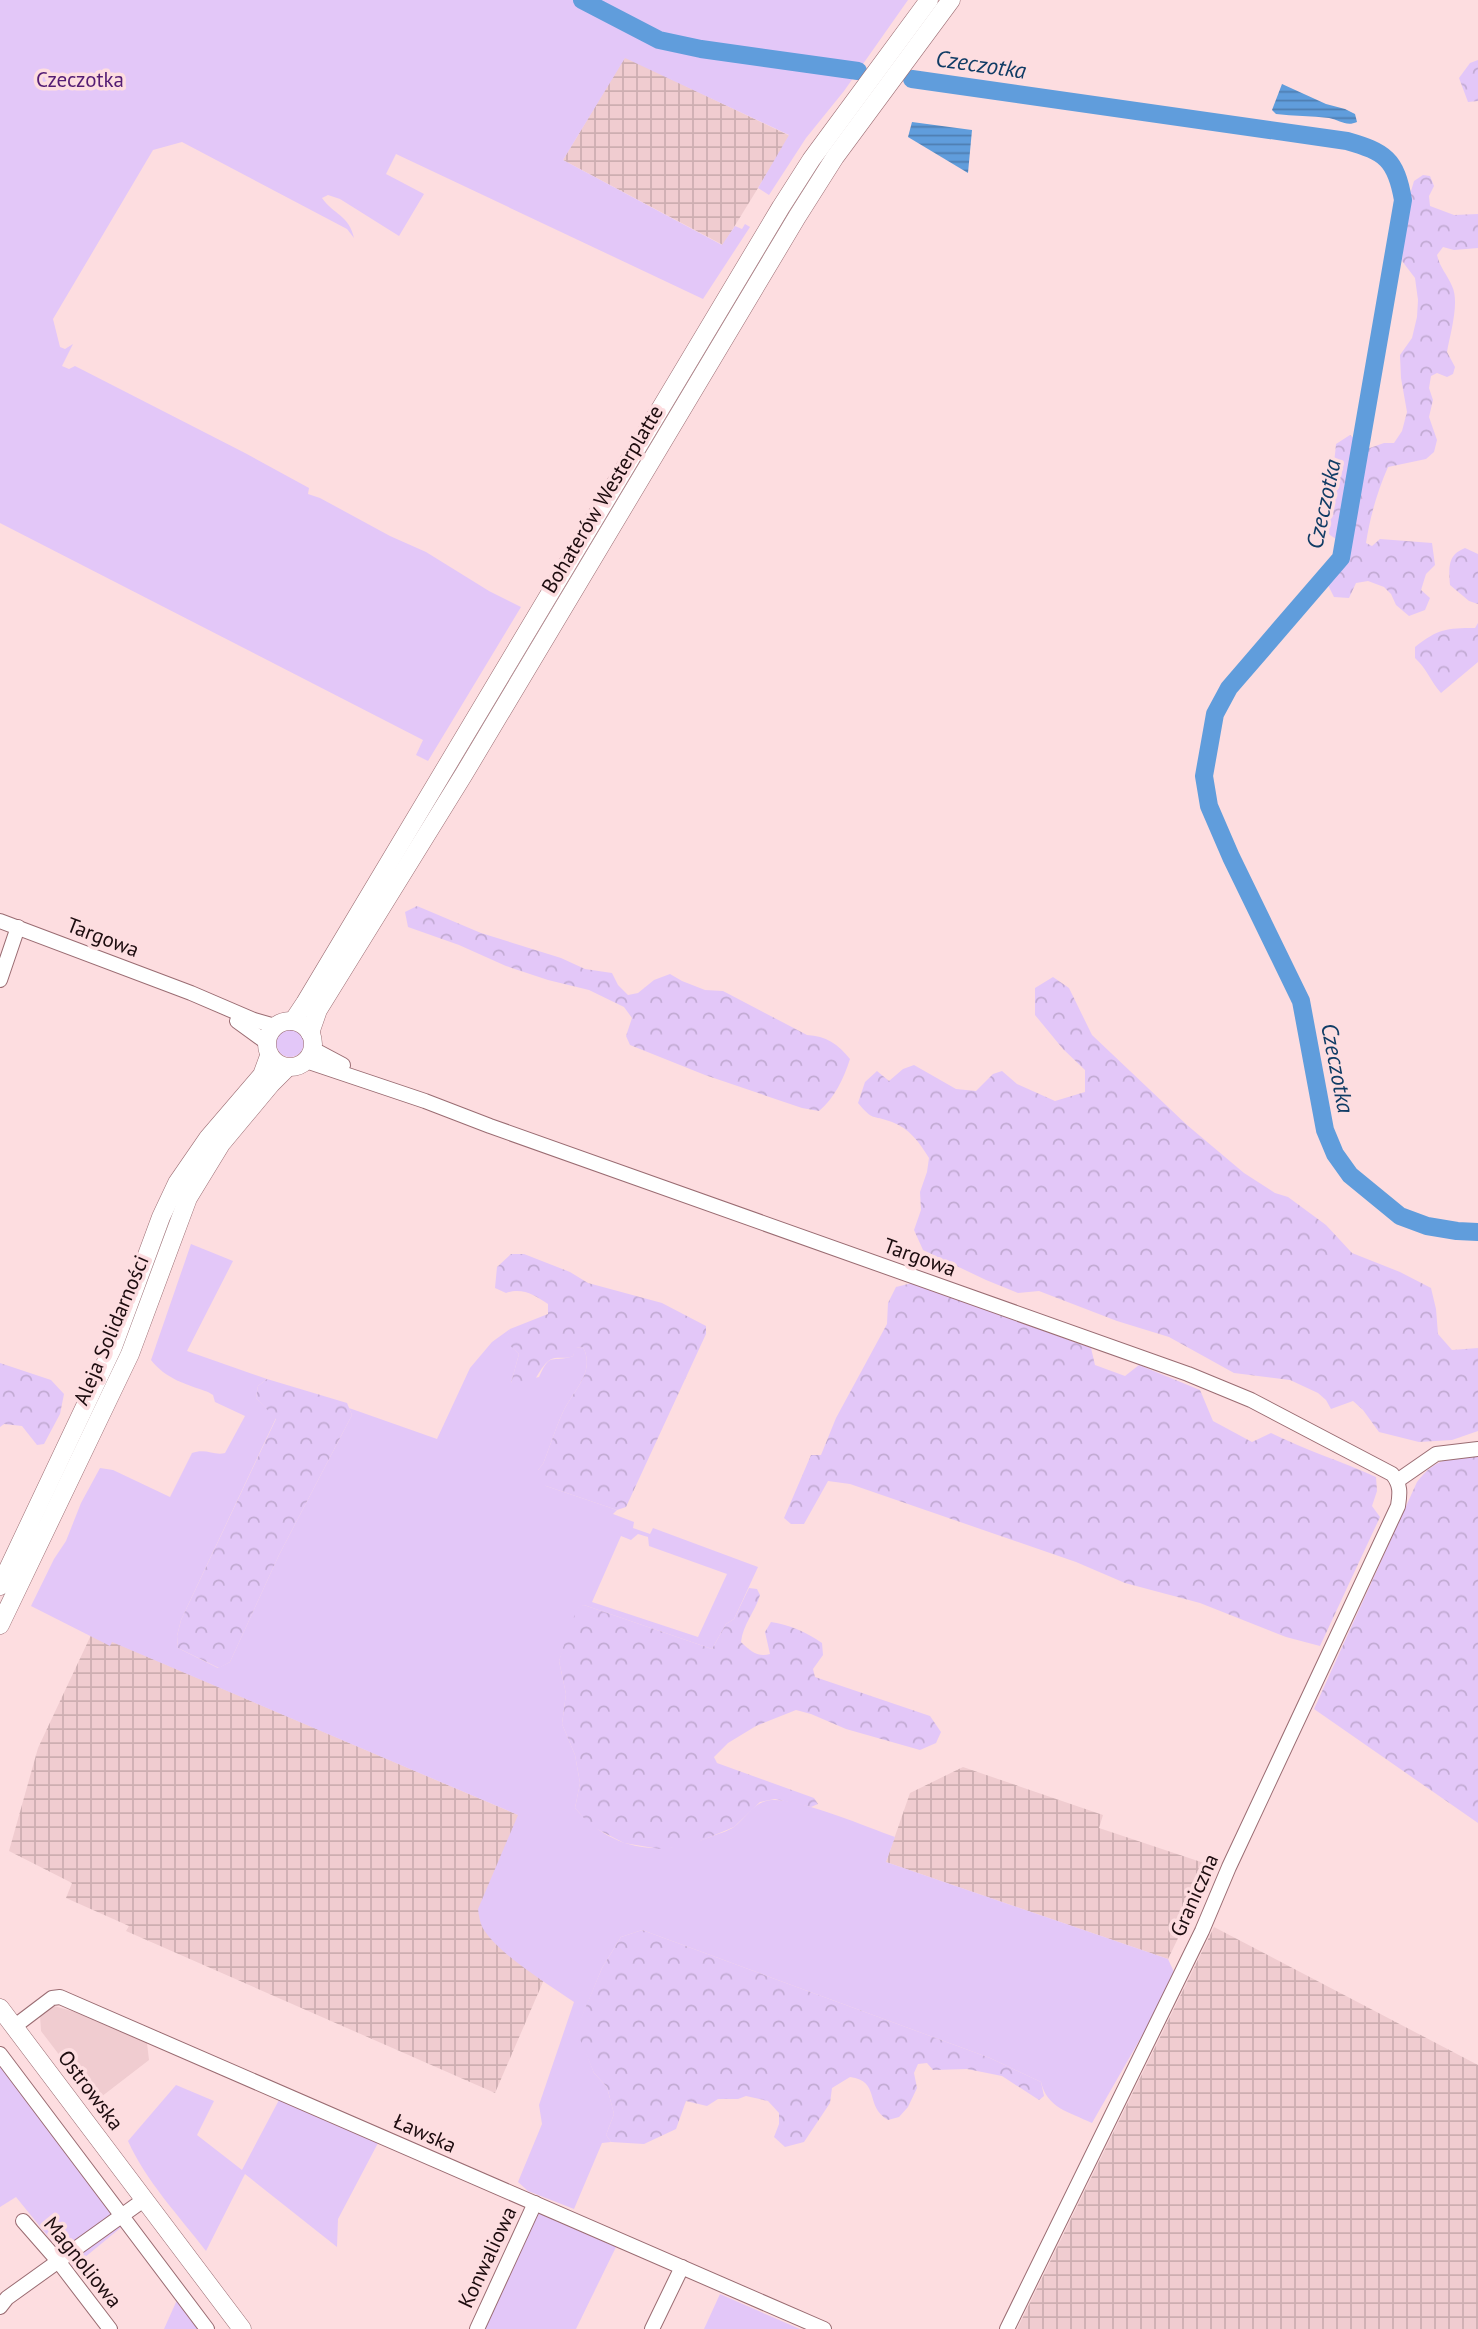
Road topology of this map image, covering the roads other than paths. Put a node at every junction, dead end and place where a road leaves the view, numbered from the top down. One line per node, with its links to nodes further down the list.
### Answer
1 (929, 0): 6 (main road, Bohaterów Westerplatte)
2 (951, 0): 7 (main road, Bohaterów Westerplatte)
3 (0, 921): 4 (street, Targowa)
4 (18, 927): 5 (street); 6 (street, Targowa)
5 (0, 980)
6 (276, 1036): 7 (main road); 8 (main road); 11 (main road, Aleja Solidarności)
7 (310, 1048): 8 (main road); 10 (street, Targowa)
8 (287, 1068): 12 (main road, Aleja Solidarności)
9 (1478, 1449): 10 (street)
10 (1395, 1478): 29 (street, Graniczna)
11 (0, 1586)
12 (0, 1625)
13 (0, 2008): 14 (main road, Ostrowska)
14 (15, 2026): 16 (main road, Ostrowska); 17 (street, Ławska)
15 (0, 2054): 18 (street)
16 (145, 2199): 18 (street); 25 (main road, Ostrowska)
17 (535, 2203): 21 (street, Ławska); 26 (street, Konwaliowa)
18 (122, 2215): 20 (street); 24 (street)
19 (23, 2221): 20 (street, Magnoliowa)
20 (58, 2261): 22 (street); 23 (street, Magnoliowa)
21 (682, 2267): 27 (street); 28 (street, Ławska)
22 (0, 2307)
23 (110, 2329)
24 (207, 2329)
25 (242, 2329)
26 (477, 2329)
27 (652, 2329)
28 (824, 2329)
29 (1007, 2329)

